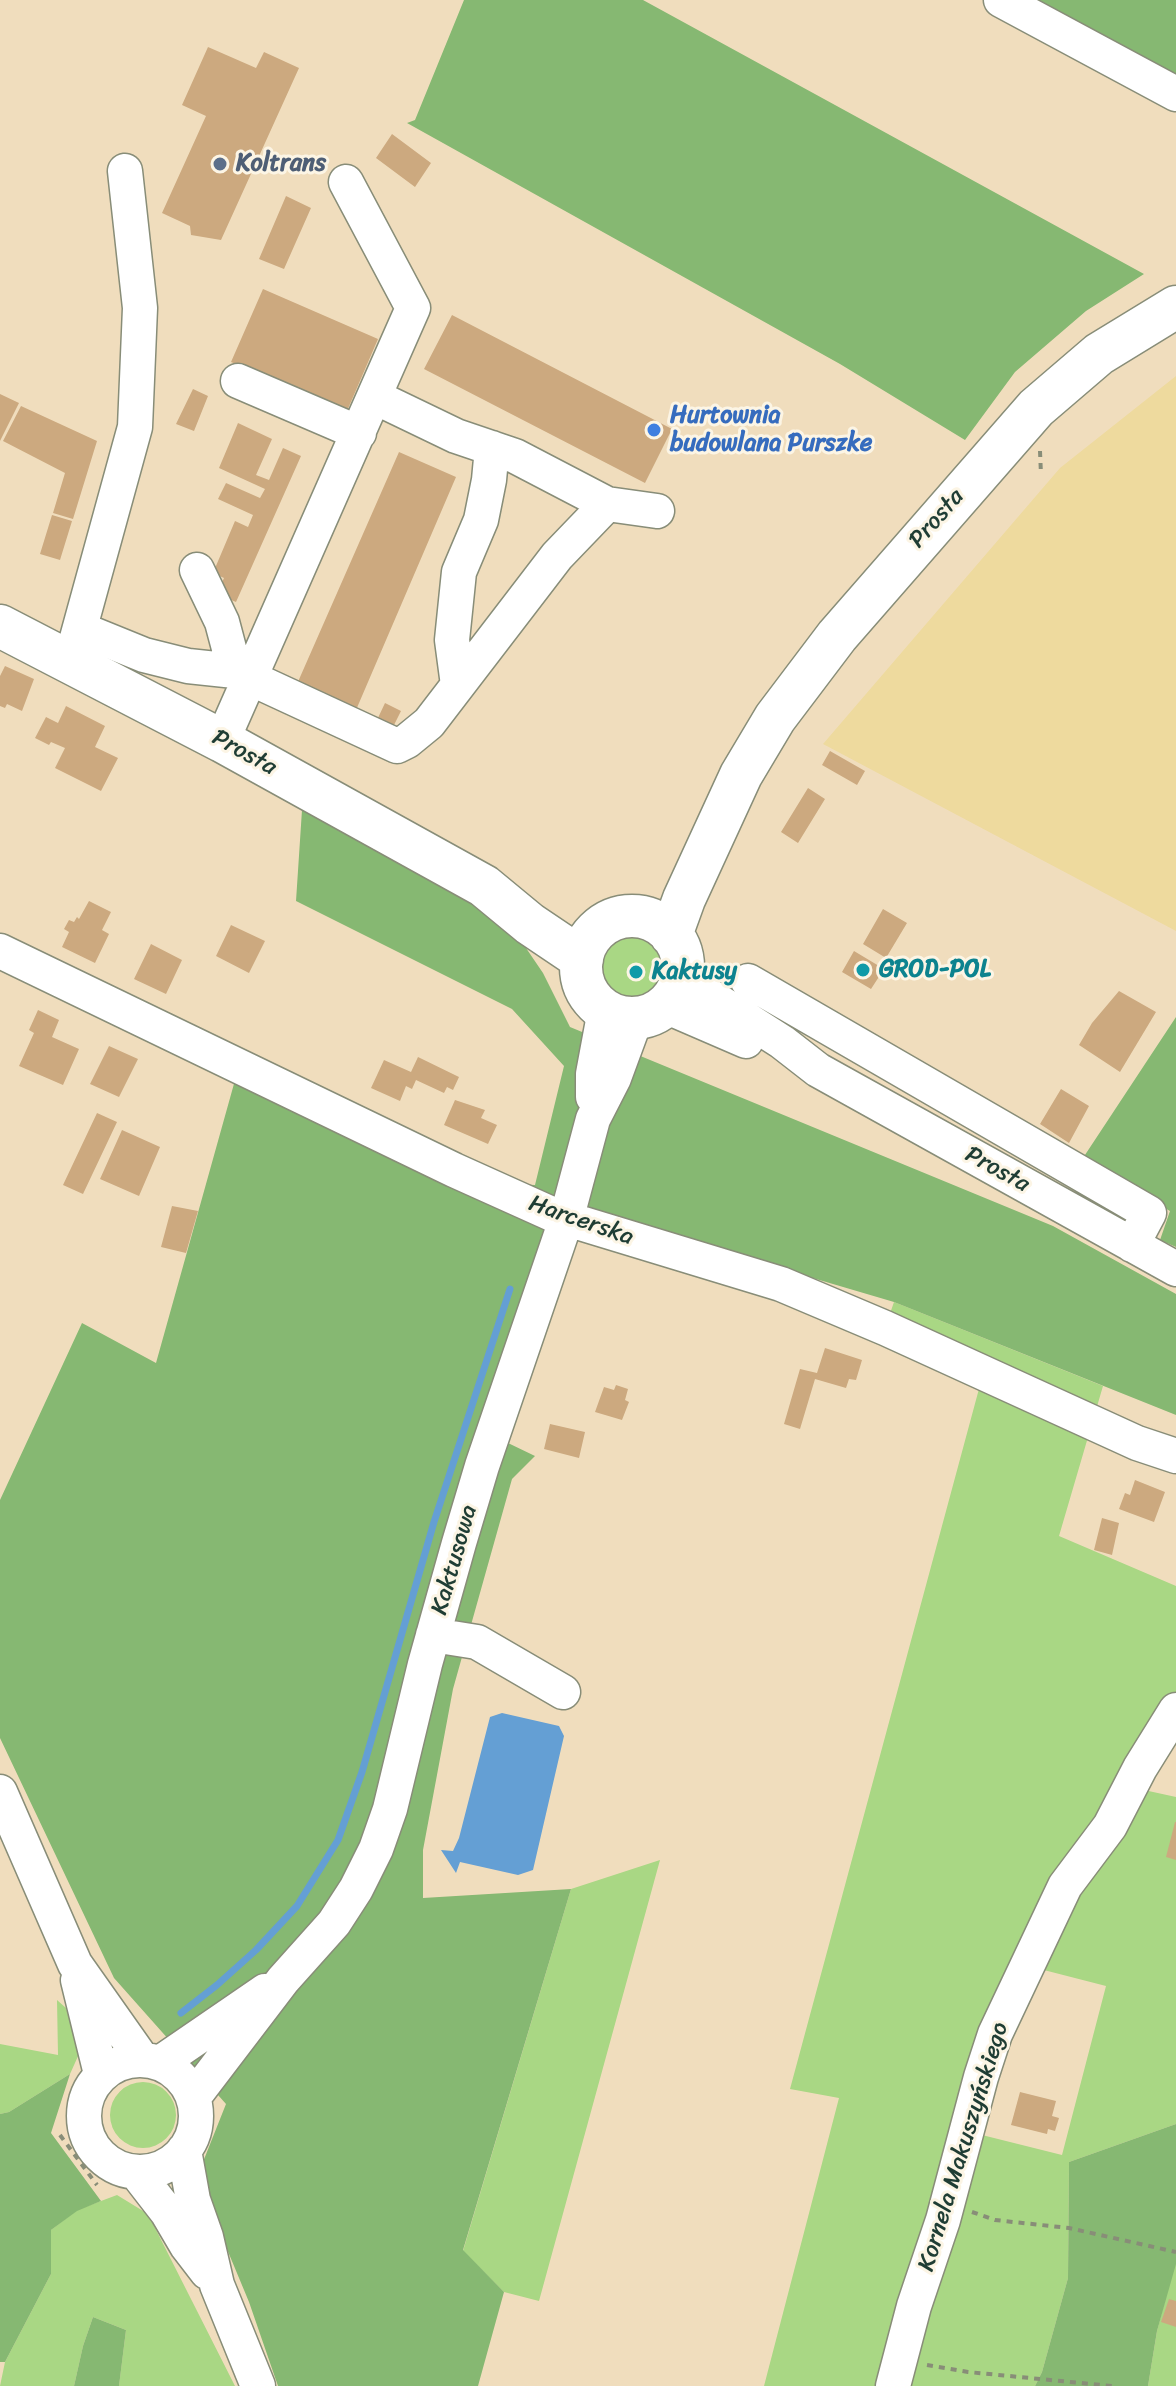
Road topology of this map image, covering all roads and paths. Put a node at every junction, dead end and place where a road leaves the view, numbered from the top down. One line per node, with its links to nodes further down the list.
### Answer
1 (1001, 0): 2 (street)
2 (1176, 94)
3 (125, 171): 14 (street)
4 (346, 182): 7 (street)
5 (1176, 307): 18 (main road, Prosta)
6 (238, 381): 8 (street)
7 (375, 397): 8 (street); 9 (street)
8 (359, 433): 15 (street)
9 (492, 448): 10 (street); 16 (street)
10 (607, 504): 11 (street); 16 (street)
11 (657, 511)
12 (197, 570): 15 (street)
13 (0, 626): 14 (main road, Prosta)
14 (75, 645): 15 (street); 17 (main road, Prosta)
15 (243, 675): 16 (street); 17 (street)
16 (458, 685)
17 (222, 741): 19 (main road, Prosta)
18 (656, 926): 19 (main road); 22 (main road)
19 (590, 944): 22 (main road)
20 (0, 951): 23 (street, Harcerska)
21 (748, 981): 24 (street)
22 (647, 1003): 23 (street, Kaktusowa); 24 (street, Prosta)
23 (566, 1220): 26 (street, Harcerska); 27 (street, Kaktusowa)
24 (1132, 1245): 25 (street, Prosta)
25 (1176, 1269)
26 (1176, 1456)
27 (433, 1635): 28 (street); 32 (street, Kaktusowa)
28 (563, 1692)
29 (1176, 1710): 40 (street, Kornela Makuszyńskiego)
30 (0, 1792): 31 (street)
31 (75, 1964): 33 (street); 34 (street)
32 (283, 1980): 33 (street, Kaktusowa); 35 (street, Kaktusowa)
33 (151, 2061): 34 (street); 35 (street)
34 (101, 2074): 38 (street)
35 (193, 2098): 37 (street)
36 (60, 2135): 39 (path)
37 (184, 2150): 38 (street); 42 (street)
38 (136, 2172): 42 (street)
39 (97, 2185)
40 (947, 2204): 41 (path); 43 (street, Kornela Makuszyńskiego)
41 (1176, 2252)
42 (217, 2285): 44 (street)
43 (897, 2373): 45 (path)
44 (258, 2386)
45 (1112, 2386)

